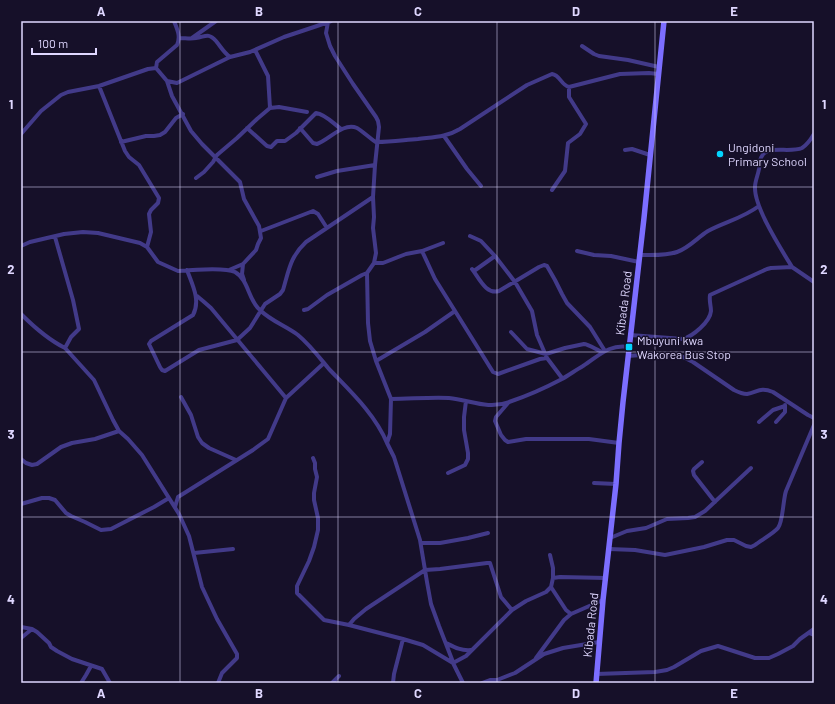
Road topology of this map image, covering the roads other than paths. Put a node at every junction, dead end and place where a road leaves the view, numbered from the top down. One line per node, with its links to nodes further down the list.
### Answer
1 (174, 21): 8 (street)
2 (216, 21): 9 (street)
3 (664, 21): 13 (main road, Kibada Road)
4 (329, 22): 5 (street); 7 (street)
5 (322, 23): 6 (street)
6 (317, 26): 7 (street); 11 (street)
7 (326, 33): 29 (street)
8 (180, 38): 9 (street); 14 (street)
9 (191, 38): 12 (street)
10 (582, 46): 13 (street)
11 (255, 50): 12 (street); 19 (street)
12 (230, 58): 16 (street)
13 (659, 66): 15 (main road, Kibada Road)
14 (156, 68): 16 (street); 17 (street)
15 (658, 74): 18 (street); 31 (main road, Kibada Road)
16 (167, 81): 21 (street)
17 (99, 86): 25 (street); 28 (street)
18 (569, 87): 27 (street); 37 (street)
19 (270, 108): 20 (street); 22 (street)
20 (307, 112)
21 (183, 114): 28 (street); 32 (street)
22 (247, 128): 23 (street); 32 (street)
23 (300, 128): 24 (street); 24 (street)
24 (341, 129): 29 (street)
25 (21, 134)
26 (814, 134): 39 (street)
27 (444, 136): 29 (street); 36 (street)
28 (121, 142): 46 (street)
29 (377, 142): 33 (street)
30 (625, 150): 31 (street)
31 (650, 155): 49 (main road, Kibada Road)
32 (215, 158): 35 (street); 41 (street)
33 (375, 165): 34 (street); 38 (street)
34 (317, 177)
35 (196, 178)
36 (481, 186)
37 (552, 190)
38 (373, 197): 40 (street); 52 (street)
39 (758, 206): 49 (street); 54 (street)
40 (327, 228): 41 (street); 63 (street)
41 (260, 231): 53 (street)
42 (470, 236): 50 (street)
43 (54, 237): 45 (street); 46 (street); 70 (street)
44 (443, 243): 47 (street)
45 (21, 246)
46 (147, 247): 55 (street)
47 (422, 251): 52 (street); 64 (street)
48 (576, 252): 51 (street)
49 (640, 255): 51 (main road, Kibada Road)
50 (495, 256): 59 (street); 59 (street)
51 (639, 262): 67 (main road, Kibada Road)
52 (374, 263): 57 (street)
53 (243, 264): 56 (street); 58 (street)
54 (792, 267): 60 (street); 67 (street)
55 (187, 270): 56 (street); 61 (street)
56 (229, 270): 58 (street)
57 (367, 273): 62 (street); 74 (street)
58 (244, 280): 63 (street)
59 (515, 282): 71 (street); 72 (street)
60 (814, 282)
61 (196, 296): 68 (street); 68 (street)
62 (304, 310)
63 (261, 311): 68 (street); 75 (street)
64 (455, 311): 72 (street); 74 (street)
65 (21, 314): 70 (street)
66 (511, 332): 72 (street)
67 (630, 336): 69 (main road, Kibada Road)
68 (237, 340): 78 (street)
69 (629, 347): 71 (street); 73 (main road, Kibada Road)
70 (66, 348): 87 (street)
71 (603, 351): 72 (street); 76 (street)
72 (547, 356): 76 (street)
73 (628, 356): 82 (street); 89 (main road, Kibada Road)
74 (376, 362): 79 (street)
75 (324, 363): 78 (street); 88 (street)
76 (562, 378): 81 (street)
77 (181, 397): 92 (street)
78 (286, 398): 92 (street)
79 (391, 399): 80 (street); 88 (street)
80 (466, 401): 81 (street); 95 (street)
81 (508, 403): 89 (street)
82 (786, 404): 83 (street); 84 (street); 85 (street)
83 (814, 418)
84 (759, 422)
85 (776, 422)
86 (814, 426): 107 (street)
87 (119, 431): 91 (street); 98 (street)
88 (387, 443): 105 (street)
89 (619, 443): 97 (main road, Kibada Road)
90 (313, 458): 117 (street)
91 (21, 459)
92 (236, 460): 99 (street)
93 (702, 462): 100 (street)
94 (751, 468): 100 (street)
95 (448, 473)
96 (594, 483): 97 (street)
97 (616, 484): 104 (main road, Kibada Road)
98 (169, 497): 99 (street); 101 (street); 102 (street)
99 (178, 497): 102 (street)
100 (715, 502): 104 (street)
101 (21, 504)
102 (175, 507): 108 (street)
103 (488, 533): 105 (street)
104 (610, 538): 107 (main road, Kibada Road)
105 (421, 543): 110 (street)
106 (233, 549): 108 (street)
107 (609, 549): 112 (main road, Kibada Road)
108 (194, 553): 135 (street)
109 (550, 555): 111 (street)
110 (425, 570): 115 (street); 117 (street); 126 (street)
111 (553, 578): 112 (street); 113 (street)
112 (606, 578): 114 (main road, Kibada Road)
113 (551, 587): 115 (street); 116 (street)
114 (603, 600): 116 (street); 125 (main road, Kibada Road)
115 (512, 610): 127 (street)
116 (570, 614): 128 (street)
117 (349, 625): 124 (street)
118 (21, 627): 119 (street)
119 (32, 629): 123 (street); 130 (street)
120 (814, 629): 121 (street)
121 (808, 633): 122 (street); 131 (street)
122 (814, 635)
123 (21, 638)
124 (403, 639): 129 (street); 137 (street)
125 (599, 642): 128 (street); 131 (main road, Kibada Road)
126 (446, 643): 127 (street); 129 (street)
127 (471, 650): 129 (street)
128 (535, 660): 139 (street)
129 (453, 663): 138 (street)
130 (91, 666): 133 (street); 134 (street)
131 (596, 674): 140 (main road, Kibada Road)
132 (339, 676): 136 (street)
133 (81, 683)
134 (110, 683)
135 (218, 683)
136 (332, 683)
137 (393, 683)
138 (463, 683)
139 (482, 683)
140 (596, 683)

